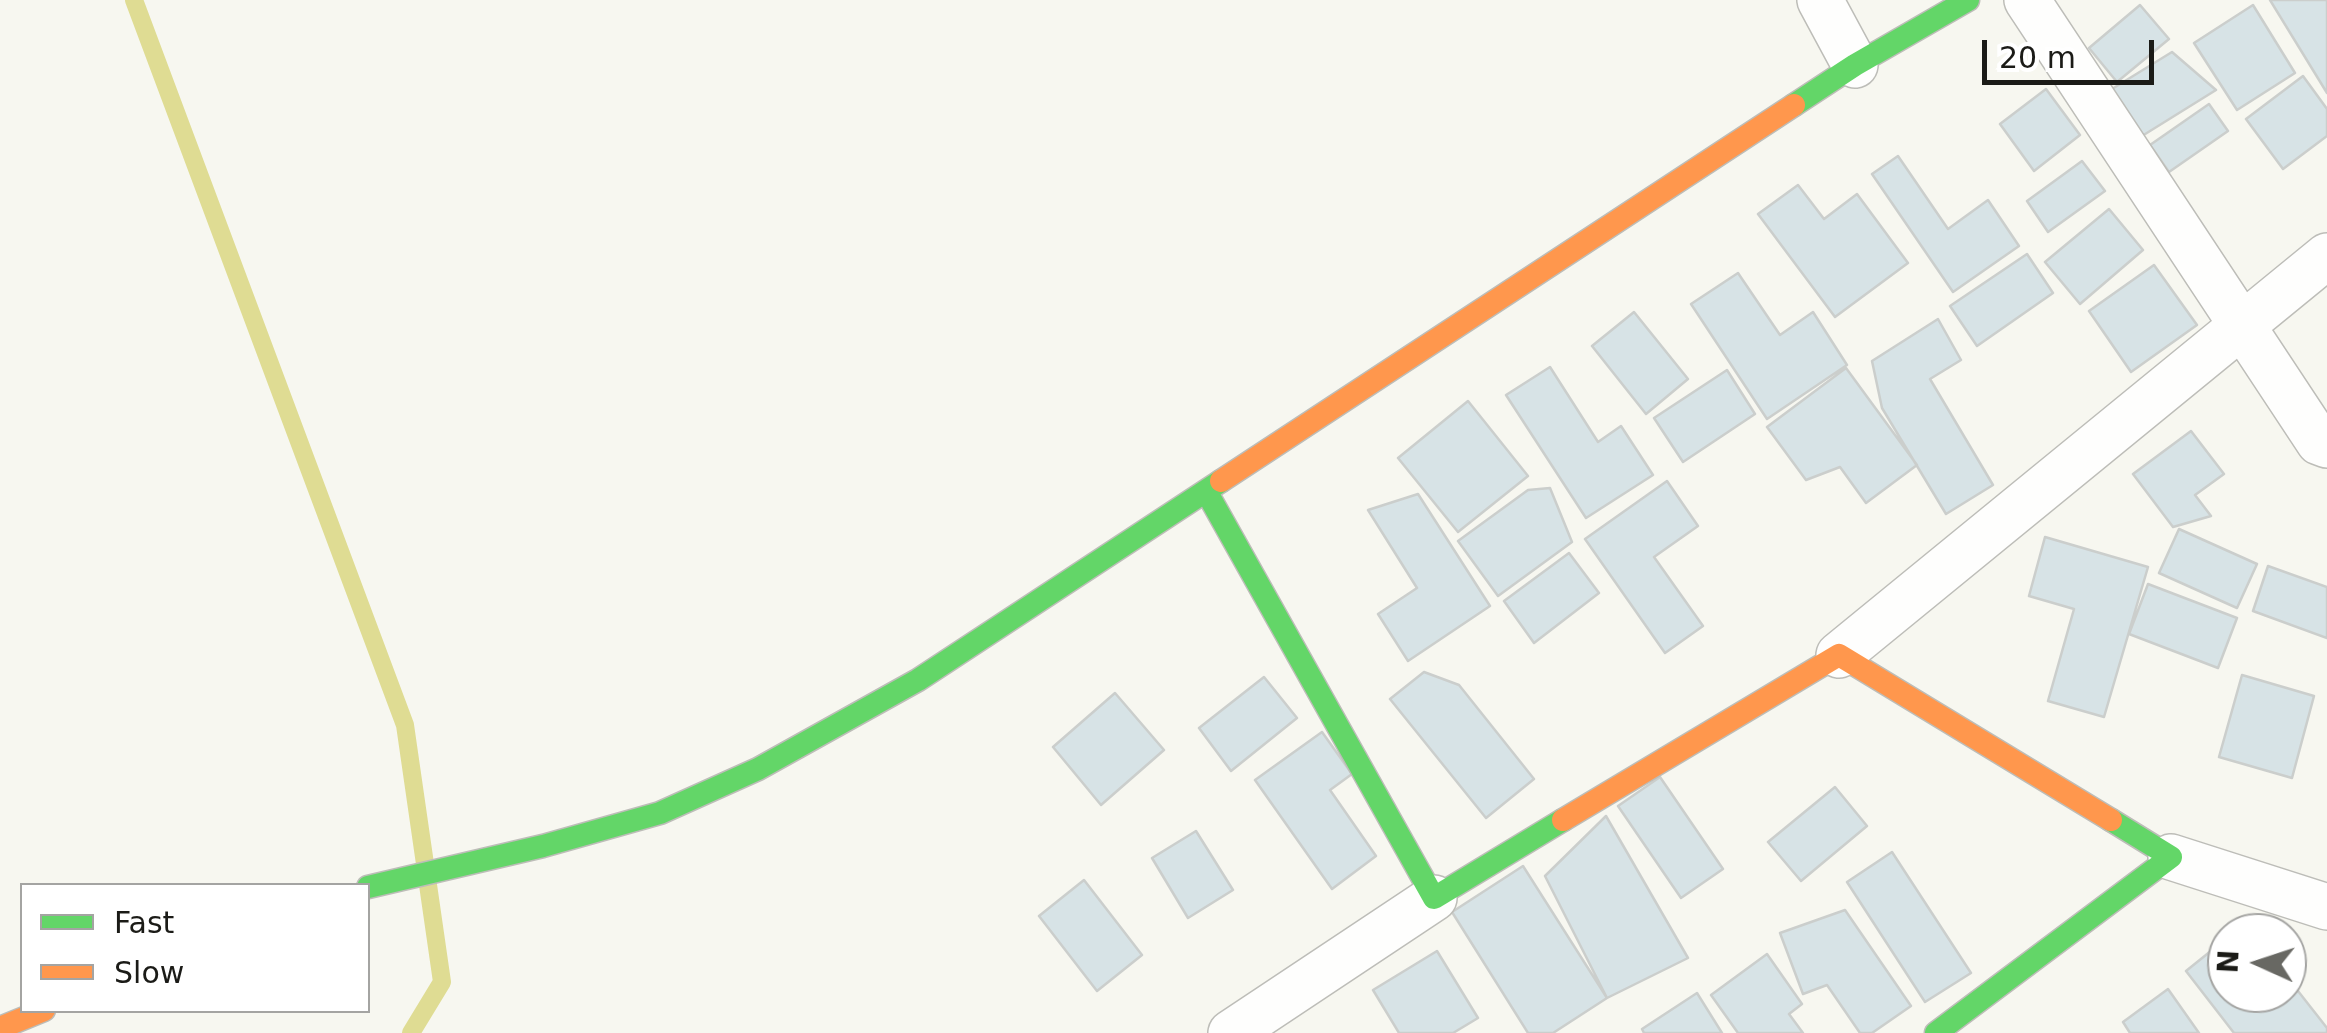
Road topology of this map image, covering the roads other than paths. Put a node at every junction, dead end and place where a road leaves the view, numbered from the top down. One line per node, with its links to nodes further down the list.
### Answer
1 (1820, 0): 4 (street)
2 (1968, 0): 4 (street)
3 (2027, 0): 6 (street)
4 (1855, 65): 8 (street)
5 (2327, 256): 6 (street)
6 (2242, 326): 7 (street); 9 (street)
7 (2327, 445)
8 (1206, 491): 11 (street); 12 (street)
9 (1839, 655): 10 (street); 12 (street)
10 (2170, 857): 13 (street); 17 (street)
11 (370, 887)
12 (1434, 898): 16 (street)
13 (2327, 907)
14 (37, 1013): 15 (street)
15 (0, 1028)
16 (1231, 1033)
17 (1936, 1033)

